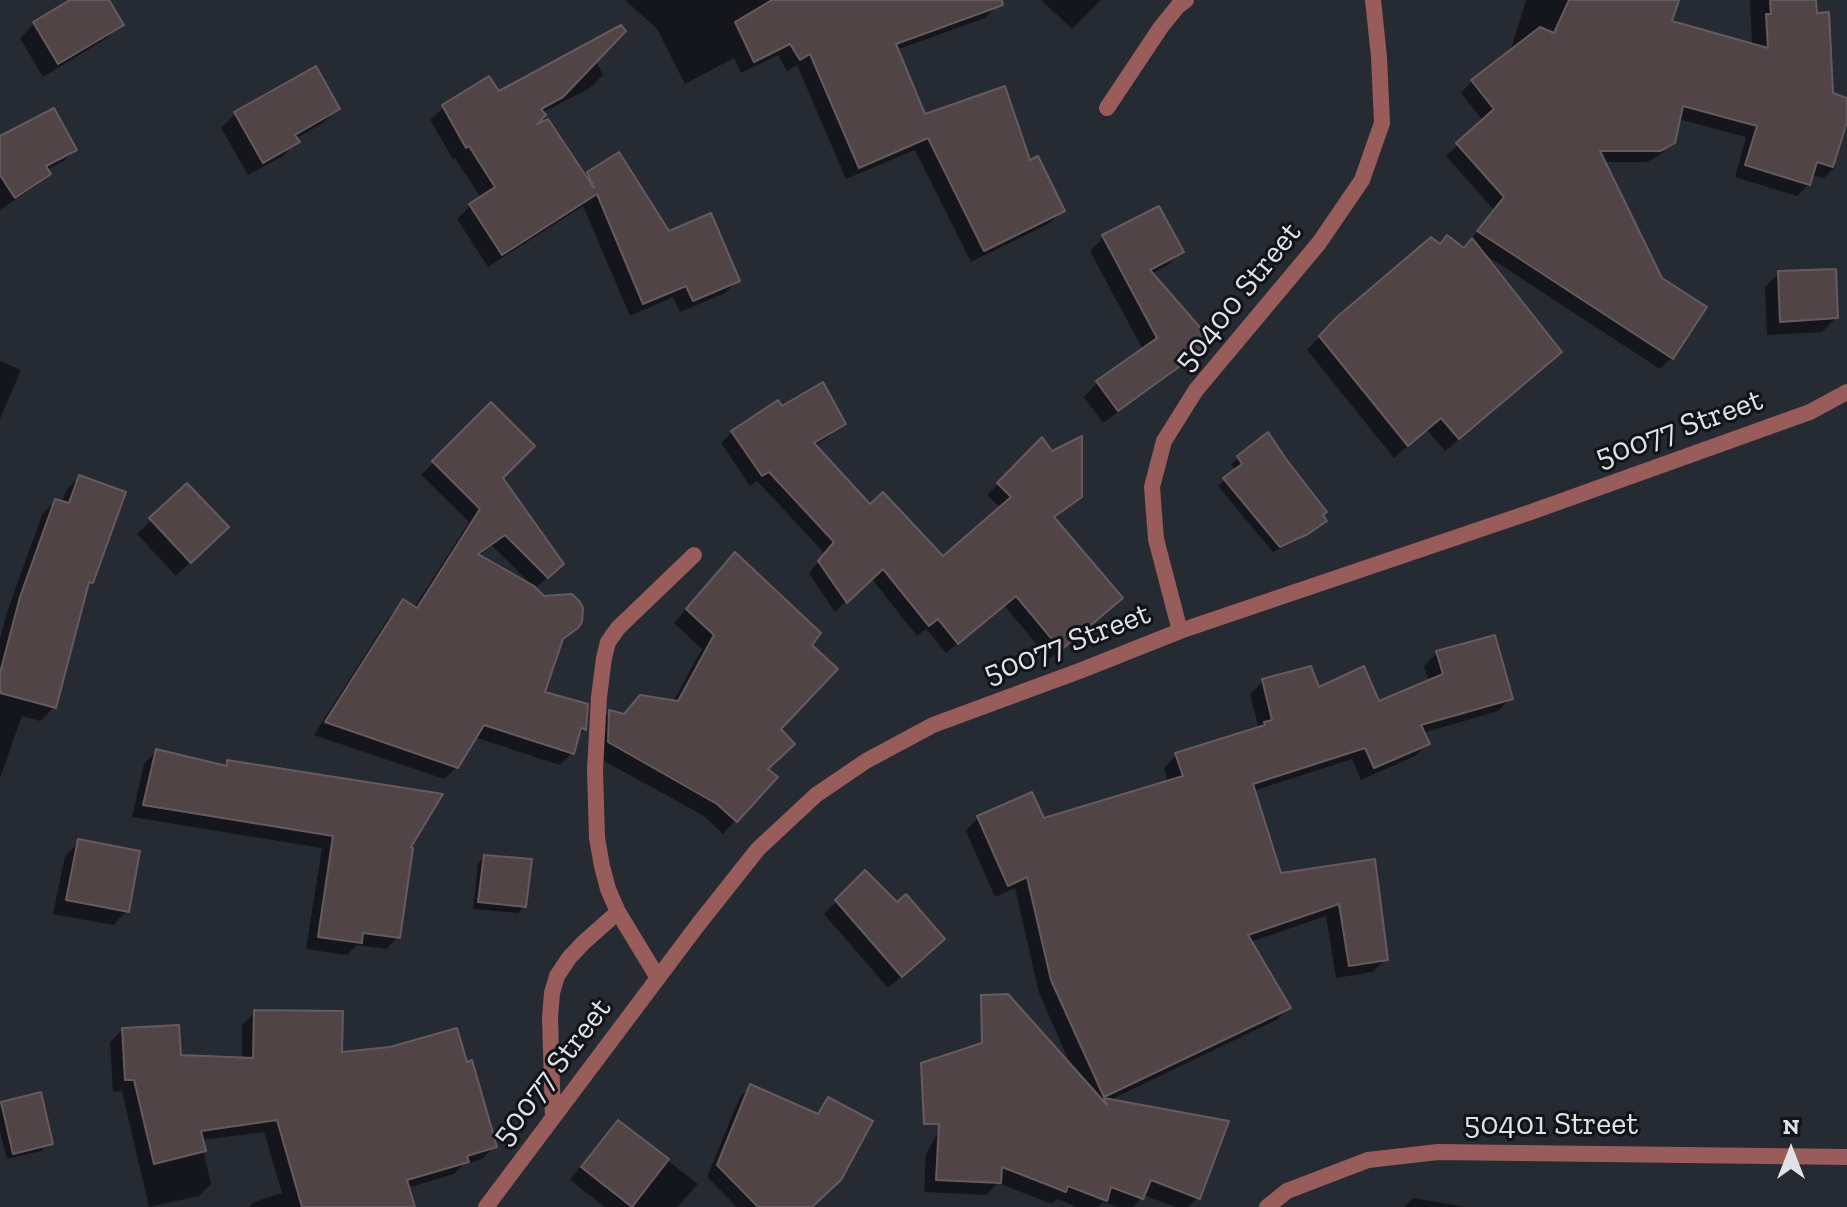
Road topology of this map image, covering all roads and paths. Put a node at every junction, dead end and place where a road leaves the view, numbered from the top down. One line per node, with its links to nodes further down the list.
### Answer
1 (1186, 0): 3 (street)
2 (1373, 0): 6 (street, 50400 Street)
3 (1107, 108)
4 (1847, 392): 6 (street, 50077 Street)
5 (694, 555): 7 (street)
6 (1180, 631): 8 (street, 50077 Street)
7 (618, 912): 8 (street); 9 (street)
8 (658, 978): 9 (street, 50077 Street)
9 (553, 1118): 11 (street, 50077 Street)
10 (1847, 1157): 12 (street, 50401 Street)
11 (486, 1207)
12 (1267, 1207)

